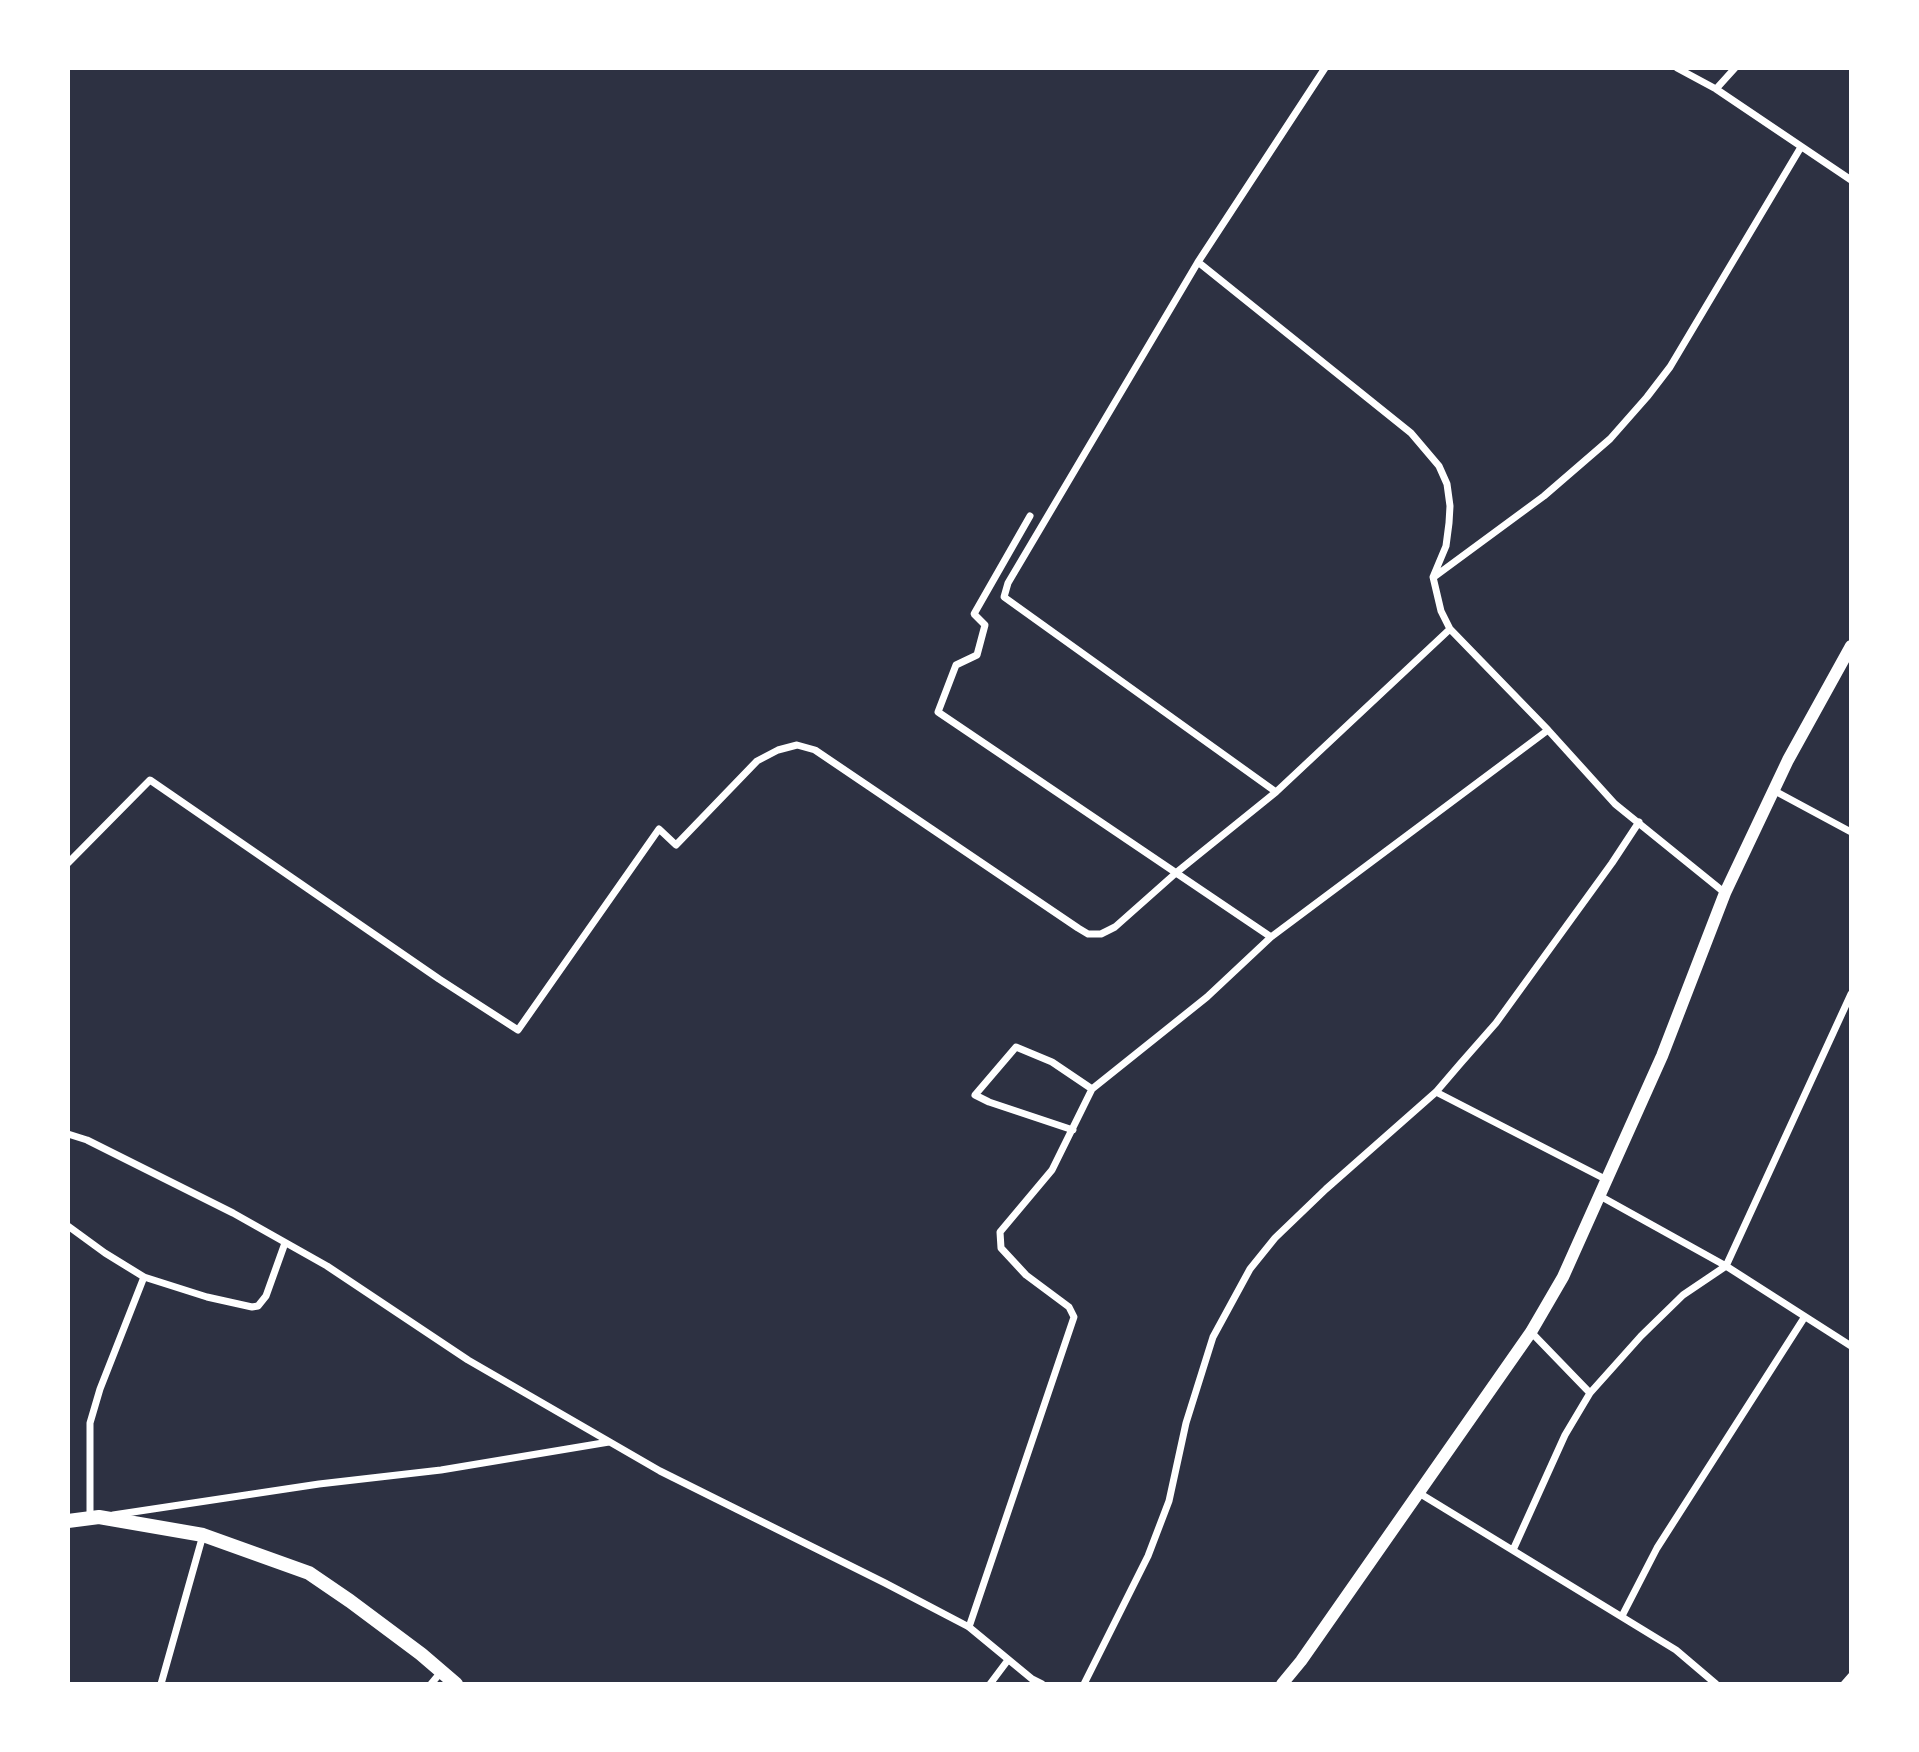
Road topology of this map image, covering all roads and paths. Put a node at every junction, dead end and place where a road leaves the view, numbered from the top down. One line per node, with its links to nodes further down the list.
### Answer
1 (1325, 68): 7 (street)
2 (1677, 68): 4 (street)
3 (1735, 68): 4 (street)
4 (1716, 89): 5 (street)
5 (1801, 147): 6 (street); 9 (street)
6 (1851, 180)
7 (1198, 262): 9 (street); 14 (street)
8 (1030, 516): 18 (street)
9 (1433, 577): 10 (street)
10 (1450, 629): 12 (street); 14 (street)
11 (1851, 646): 13 (street)
12 (1548, 730): 15 (street); 20 (street)
13 (1773, 789): 16 (street); 19 (street)
14 (1276, 792): 18 (street)
15 (1639, 822): 19 (street); 23 (street)
16 (1851, 832)
17 (68, 863): 18 (street)
18 (1177, 872): 20 (street)
19 (1725, 892): 26 (street)
20 (1271, 937): 22 (street)
21 (1851, 993): 30 (street)
22 (1092, 1089): 24 (street); 24 (street)
23 (1436, 1092): 26 (street); 52 (street)
24 (1073, 1130): 43 (street)
25 (68, 1133): 29 (street)
26 (1607, 1180): 27 (street)
27 (1600, 1196): 30 (street); 33 (street)
28 (68, 1226): 31 (street)
29 (285, 1243): 31 (street); 36 (street)
30 (1726, 1266): 32 (street); 35 (street)
31 (144, 1277): 38 (street)
32 (1804, 1318): 34 (street); 42 (street)
33 (1531, 1332): 35 (street); 37 (street)
34 (1851, 1346)
35 (1590, 1393): 41 (street)
36 (609, 1442): 38 (street); 43 (street)
37 (1419, 1493): 41 (street); 53 (street)
38 (94, 1518): 39 (main road); 40 (main road)
39 (68, 1521)
40 (203, 1535): 45 (main road); 47 (street)
41 (1513, 1550): 42 (street)
42 (1622, 1616): 54 (street)
43 (969, 1628): 44 (street)
44 (1008, 1660): 50 (street); 51 (street)
45 (441, 1671): 48 (street); 49 (main road)
46 (1851, 1676): 55 (street)
47 (161, 1684)
48 (431, 1684)
49 (456, 1684)
50 (990, 1684)
51 (1042, 1684)
52 (1084, 1684)
53 (1282, 1684)
54 (1716, 1684)
55 (1844, 1684)

